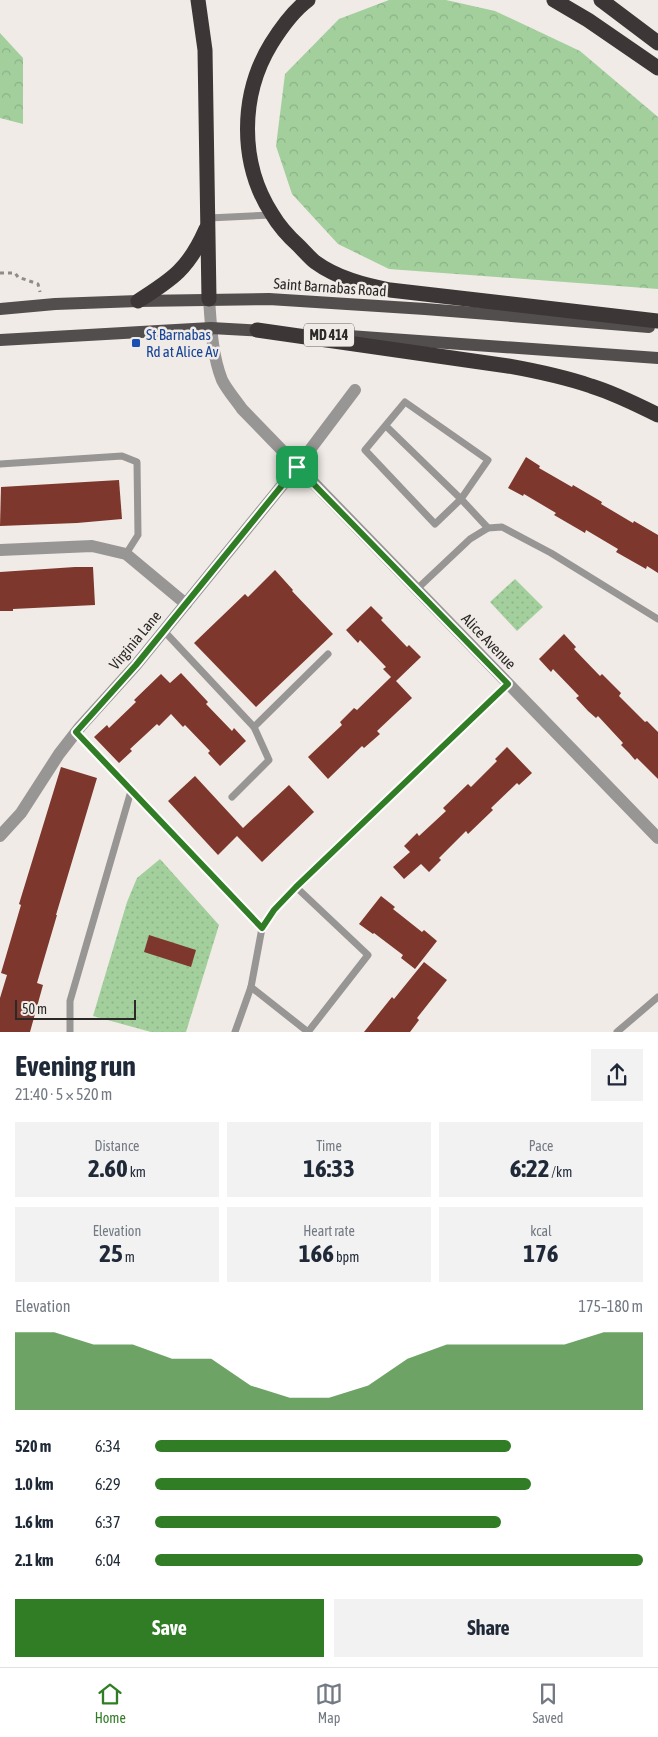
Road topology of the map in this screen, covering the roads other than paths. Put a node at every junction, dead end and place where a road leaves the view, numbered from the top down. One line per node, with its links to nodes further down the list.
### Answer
1 (198, 0): 8 (highway)
2 (308, 0): 7 (highway)
3 (554, 0): 6 (highway)
4 (601, 0): 5 (highway)
5 (658, 42)
6 (658, 68)
7 (272, 215): 8 (lane); 12 (highway)
8 (209, 220): 9 (highway); 10 (highway)
9 (209, 299): 10 (main road, Saint Barnabas Road / MD 414); 13 (street); 14 (main road, Saint Barnabas Road / MD 414)
10 (138, 301): 11 (main road, Saint Barnabas Road / MD 414)
11 (0, 309)
12 (658, 321)
13 (211, 328): 15 (main road, MD 414); 16 (main road, MD 414); 22 (street)
14 (658, 328)
15 (257, 330): 17 (main road, MD 414); 19 (highway)
16 (0, 340)
17 (658, 358)
18 (355, 390): 22 (street, Virginia Lane)
19 (658, 416)
20 (386, 426): 23 (lane); 23 (lane); 23 (lane)
21 (0, 464): 26 (lane)
22 (297, 467): 27 (street, Alice Avenue); 28 (street, Virginia Lane)
23 (461, 499): 24 (lane)
24 (488, 528): 27 (lane); 29 (lane)
25 (0, 550): 26 (street)
26 (126, 554): 28 (street)
27 (417, 589): 32 (street, Alice Avenue)
28 (186, 604): 30 (street, Virginia Lane)
29 (658, 619)
30 (164, 631): 33 (lane); 34 (street, Virginia Lane)
31 (328, 654): 33 (lane)
32 (508, 684): 38 (street, Alice Avenue); 39 (lane)
33 (254, 727): 36 (lane)
34 (76, 732): 35 (lane); 37 (street, Virginia Lane)
35 (131, 791): 40 (lane); 43 (lane)
36 (232, 797)
37 (0, 836)
38 (658, 838)
39 (296, 887): 40 (lane); 41 (lane)
40 (262, 928): 41 (lane)
41 (251, 987): 44 (lane)
42 (658, 997): 45 (lane)
43 (70, 1032)
44 (235, 1032)
45 (617, 1032)

